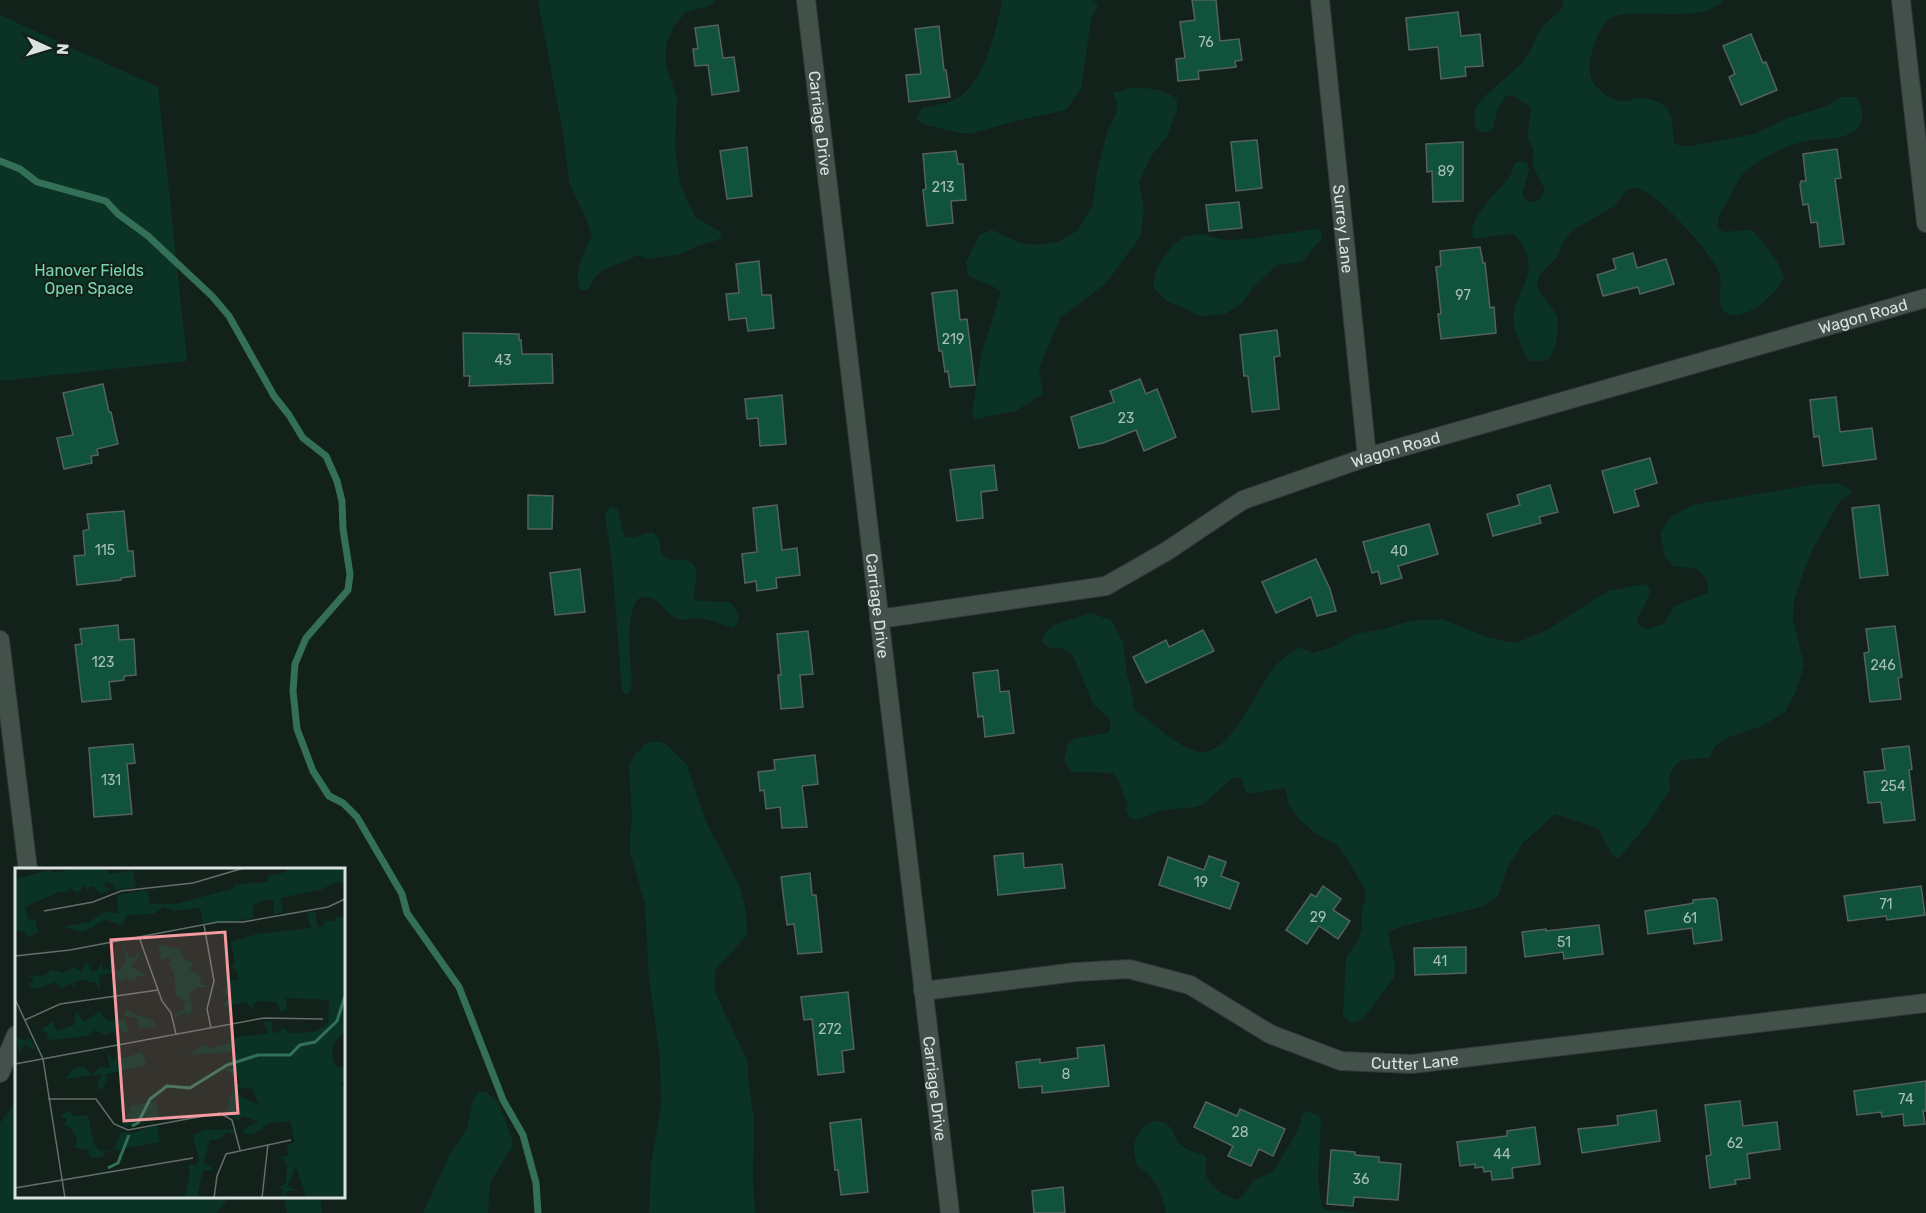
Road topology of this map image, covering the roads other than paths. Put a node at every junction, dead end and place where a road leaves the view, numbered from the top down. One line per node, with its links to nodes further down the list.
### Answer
1 (806, 0): 7 (street, Carriage Drive)
2 (1320, 0): 6 (street, Surrey Lane)
3 (1901, 0): 4 (street)
4 (1926, 223)
5 (1926, 298): 6 (street, Wagon Road)
6 (1367, 457): 7 (street, Wagon Road)
7 (879, 619): 10 (street, Carriage Drive)
8 (0, 640): 9 (street)
9 (28, 868)
10 (923, 991): 11 (street, Cutter Lane); 14 (street, Carriage Drive)
11 (1926, 1002)
12 (15, 1037): 13 (street)
13 (0, 1073)
14 (950, 1213)

